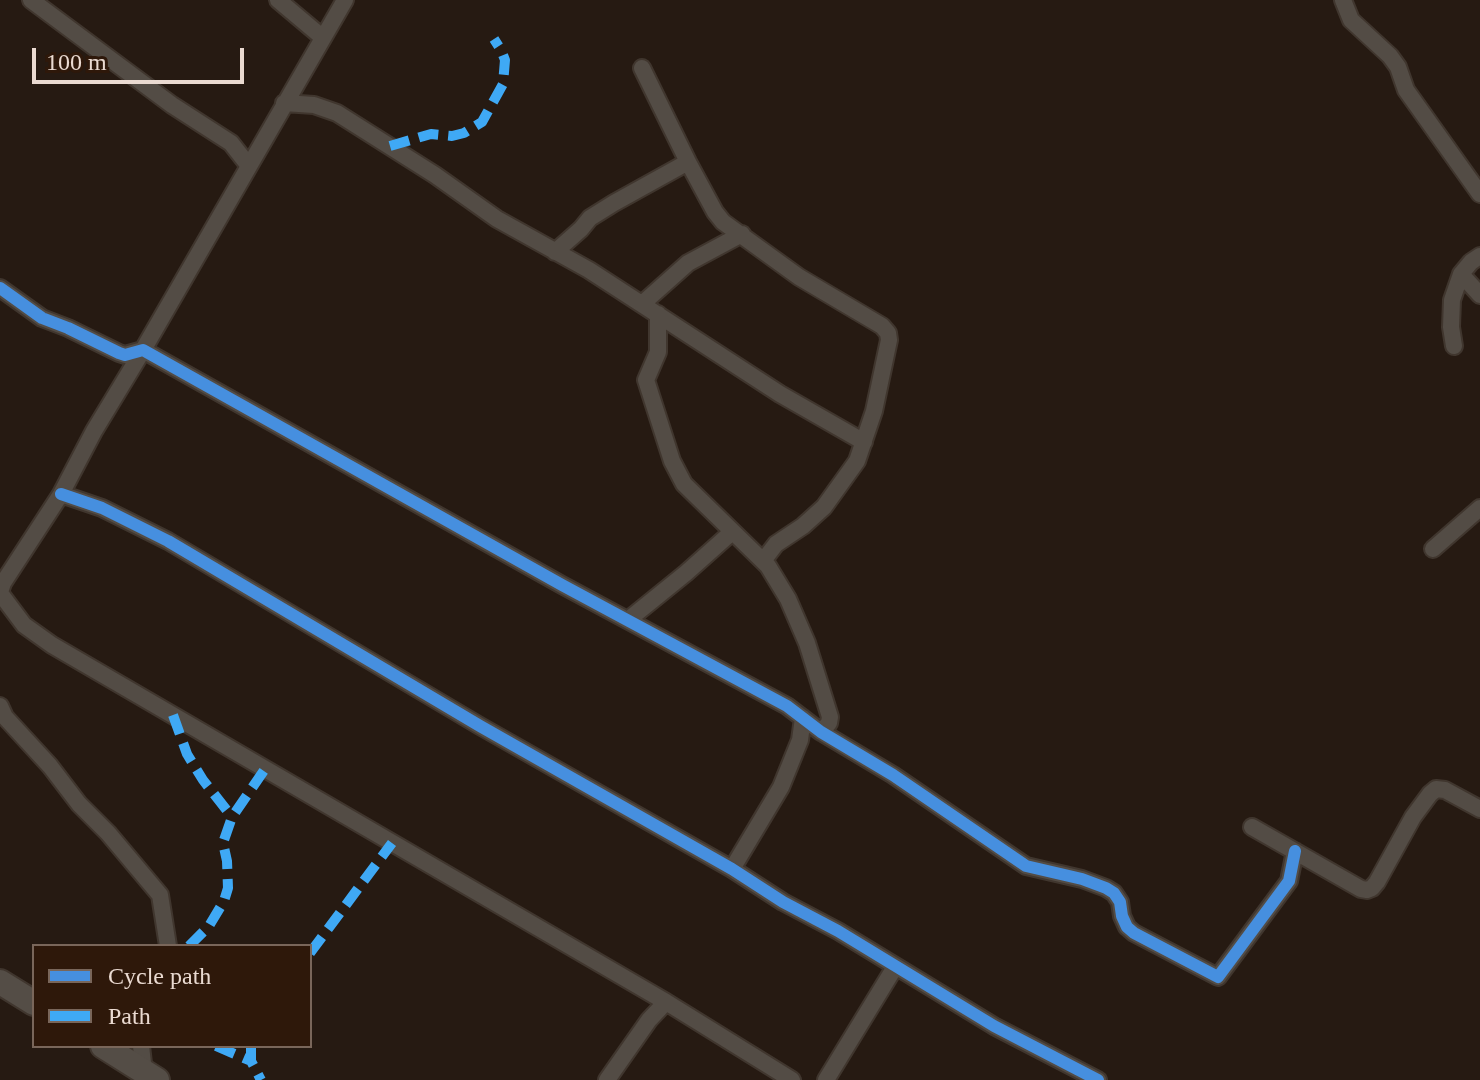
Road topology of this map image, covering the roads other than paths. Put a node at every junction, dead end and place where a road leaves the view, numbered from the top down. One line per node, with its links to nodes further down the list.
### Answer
1 (31, 0): 9 (street)
2 (278, 0): 5 (street)
3 (345, 0): 5 (street)
4 (1343, 0): 10 (street)
5 (322, 37): 7 (street)
6 (642, 68): 8 (street)
7 (284, 103): 9 (street); 12 (street)
8 (688, 162): 11 (street); 12 (street)
9 (249, 166): 20 (street)
10 (1480, 194)
11 (742, 234): 17 (street); 21 (street)
12 (555, 252): 17 (street)
13 (1480, 256): 14 (street)
14 (1461, 274): 16 (street); 19 (street)
15 (0, 288): 20 (street)
16 (1480, 295)
17 (642, 304): 18 (street)
18 (658, 314): 21 (street); 24 (street)
19 (1454, 346)
20 (143, 350): 22 (street); 28 (street)
21 (864, 442): 26 (street)
22 (61, 494): 27 (street); 35 (street)
23 (1480, 508): 25 (street)
24 (732, 532): 26 (street); 28 (street)
25 (1433, 549)
26 (763, 561): 31 (street)
27 (1, 587): 40 (street)
28 (628, 620): 30 (street)
29 (0, 706): 36 (street)
30 (803, 718): 31 (street); 35 (street)
31 (821, 732): 34 (street)
32 (1480, 809): 34 (street)
33 (1252, 827): 34 (street)
34 (1295, 851)
35 (732, 869): 37 (street)
36 (168, 944)
37 (895, 967): 47 (street); 48 (street)
38 (0, 982): 39 (main road)
39 (32, 1002)
40 (666, 1002): 43 (street); 45 (street)
41 (106, 1048): 44 (main road)
42 (142, 1048): 44 (street)
43 (772, 1075): 46 (street)
44 (151, 1076)
45 (607, 1080)
46 (792, 1080)
47 (826, 1080)
48 (1098, 1080)

